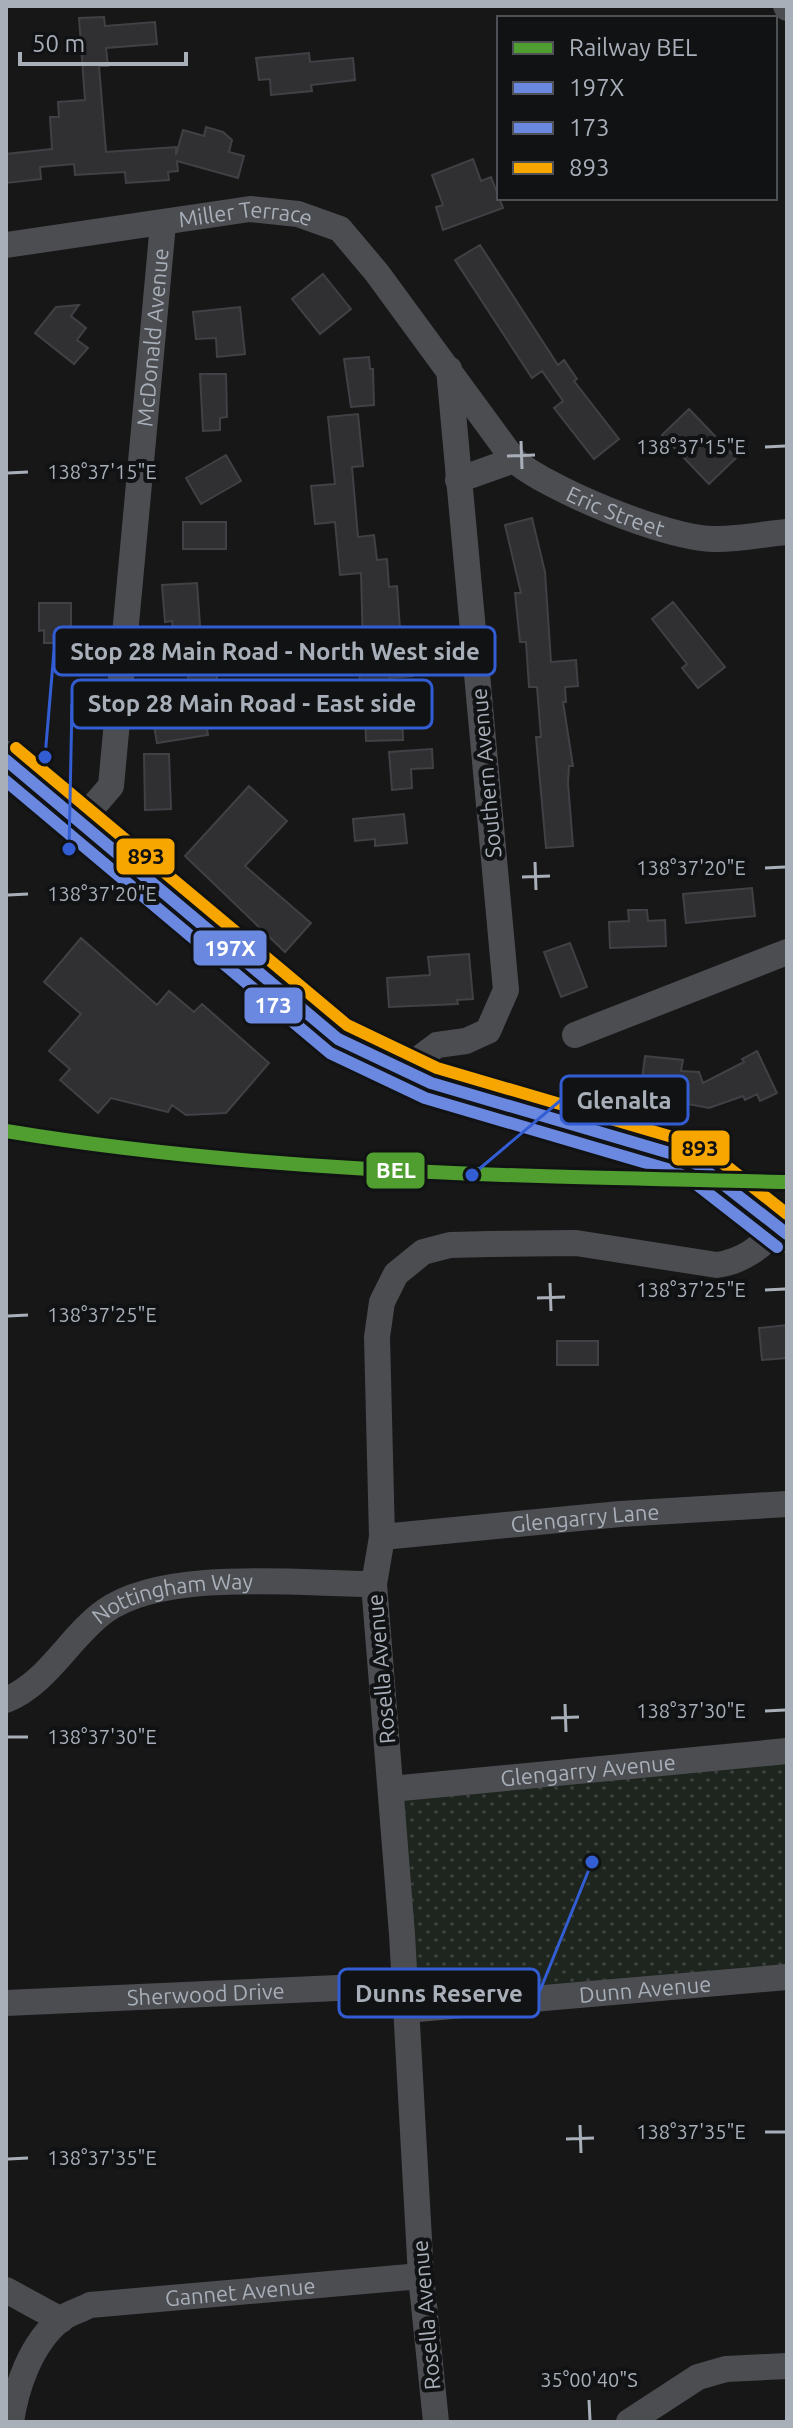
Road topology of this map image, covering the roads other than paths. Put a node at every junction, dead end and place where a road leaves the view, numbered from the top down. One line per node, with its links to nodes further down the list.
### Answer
1 (163, 224): 2 (street, Miller Terrace); 3 (street, Miller Terrace); 8 (street, McDonald Avenue)
2 (6, 245)
3 (449, 369): 4 (street); 5 (street, Southern Avenue)
4 (514, 460): 5 (street); 6 (street, Eric Street)
5 (458, 480): 11 (street, Southern Avenue)
6 (787, 532)
7 (6, 760): 8 (main road)
8 (80, 822): 11 (main road)
9 (787, 952): 10 (street)
10 (575, 1035)
11 (404, 1070): 12 (main road)
12 (782, 1231): 14 (street, Rosella Avenue)
13 (787, 1504): 14 (street, Glengarry Lane)
14 (382, 1537): 15 (street, Rosella Avenue)
15 (374, 1584): 16 (street, Nottingham Way); 18 (street, Rosella Avenue)
16 (6, 1700)
17 (787, 1751): 18 (street, Glengarry Avenue)
18 (391, 1789): 20 (street, Rosella Avenue)
19 (787, 1977): 20 (street, Dunn Avenue)
20 (405, 1998): 21 (street, Sherwood Drive); 22 (street, Rosella Avenue)
21 (6, 2003)
22 (421, 2276): 24 (street, Gannet Avenue); 27 (street, Rosella Avenue)
23 (6, 2290): 24 (street)
24 (61, 2320): 26 (street, Gannet Avenue)
25 (787, 2366): 28 (street)
26 (11, 2422)
27 (436, 2422)
28 (629, 2422)

